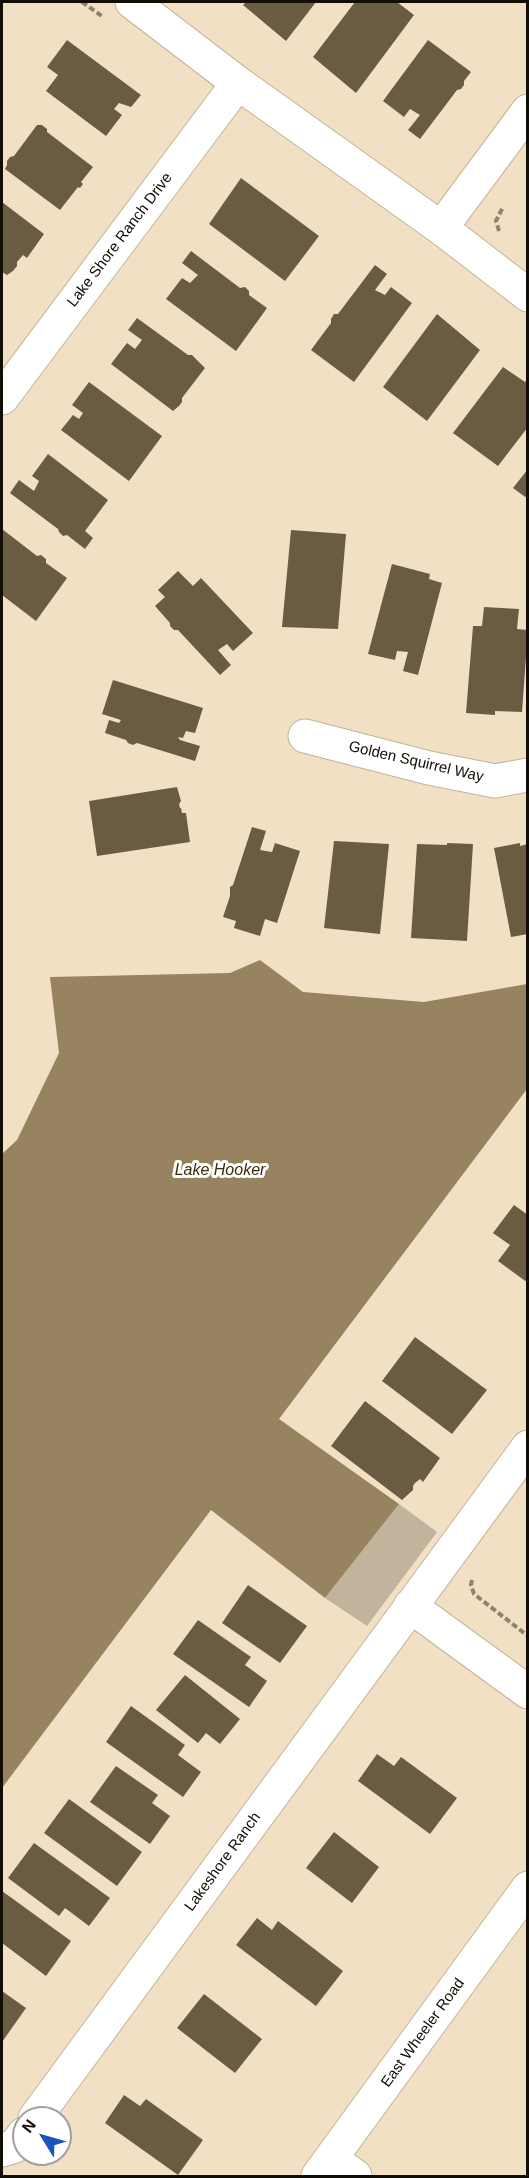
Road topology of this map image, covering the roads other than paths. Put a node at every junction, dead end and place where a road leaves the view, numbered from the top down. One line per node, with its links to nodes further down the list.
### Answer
1 (132, 2): 2 (street)
2 (238, 83): 4 (street); 6 (street, Lake Shore Ranch Drive)
3 (528, 111): 4 (street)
4 (441, 228): 5 (street)
5 (528, 295)
6 (2, 398)
7 (305, 736): 8 (street, Golden Squirrel Way)
8 (528, 775)
9 (528, 1447): 10 (street)
10 (410, 1606): 11 (street); 13 (street, Lakeshore Ranch)
11 (528, 1692)
12 (528, 1888): 14 (street, East Wheeler Road)
13 (44, 2106)
14 (335, 2171)

